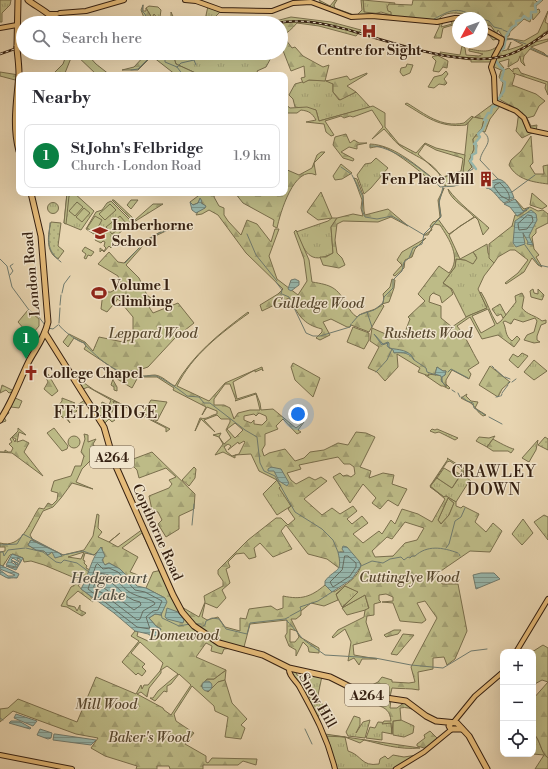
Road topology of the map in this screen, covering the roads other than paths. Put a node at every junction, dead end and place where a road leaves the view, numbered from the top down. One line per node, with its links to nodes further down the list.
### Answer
1 (124, 0): 6 (main road)
2 (185, 0): 9 (main road)
3 (17, 1): 7 (highway)
4 (30, 1): 5 (highway)
5 (49, 14): 6 (main road); 8 (highway)
6 (59, 14)
7 (16, 16)
8 (51, 16)
9 (452, 19)
10 (16, 26): 11 (main road)
11 (0, 28)
12 (488, 31): 17 (main road)
13 (17, 60): 14 (highway)
14 (18, 72)
15 (16, 109): 16 (highway)
16 (16, 132)
17 (548, 134)
18 (32, 196): 19 (highway, London Road)
19 (45, 333): 20 (highway, London Road); 23 (highway, Copthorne Road / A264)
20 (1, 418)
21 (548, 600): 22 (main road)
22 (518, 649)
23 (289, 668): 25 (highway, Snow Hill / A264); 28 (main road, Snow Hill)
24 (500, 675): 25 (main road)
25 (454, 726): 29 (main road); 30 (highway)
26 (0, 755): 27 (main road)
27 (72, 769)
28 (335, 769)
29 (396, 769)
30 (488, 769)

